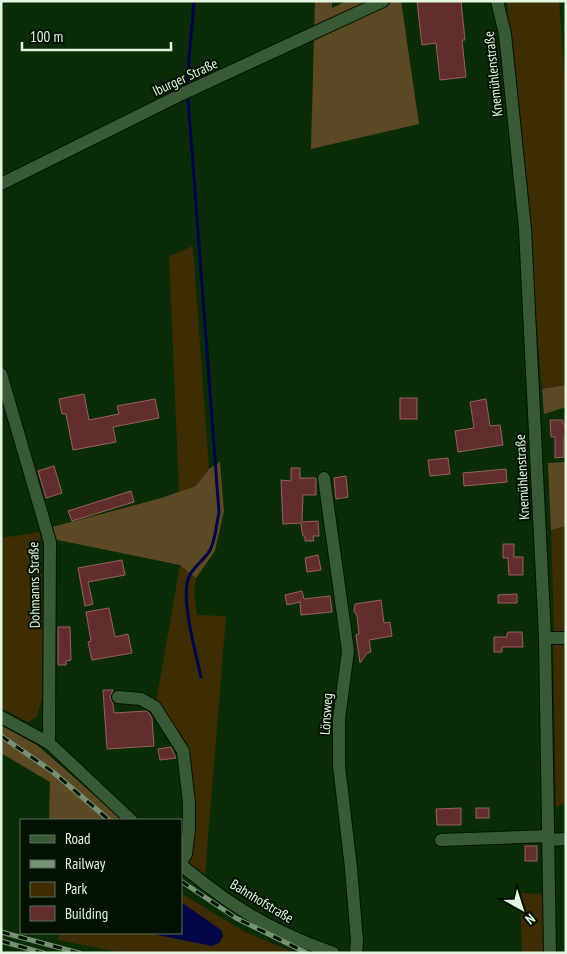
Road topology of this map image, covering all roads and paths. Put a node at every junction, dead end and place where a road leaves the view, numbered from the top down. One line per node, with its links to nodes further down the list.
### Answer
1 (383, 1): 3 (street, Iburger Straße)
2 (497, 1): 6 (street, Knemühlenstraße)
3 (1, 184)
4 (1, 374): 10 (street, Dohmanns Straße)
5 (324, 478): 18 (street, Lönsweg)
6 (545, 638): 7 (street); 12 (street, Knemühlenstraße)
7 (566, 638)
8 (118, 697): 15 (street, Bahnhofstraße)
9 (1, 717): 10 (street)
10 (49, 743): 11 (street)
11 (130, 819)
12 (549, 838): 13 (street); 14 (street); 19 (street, Knemühlenstraße)
13 (566, 839)
14 (441, 840)
15 (182, 861)
16 (182, 864): 17 (street, Bahnhofstraße)
17 (333, 953)
18 (356, 953)
19 (550, 953)

